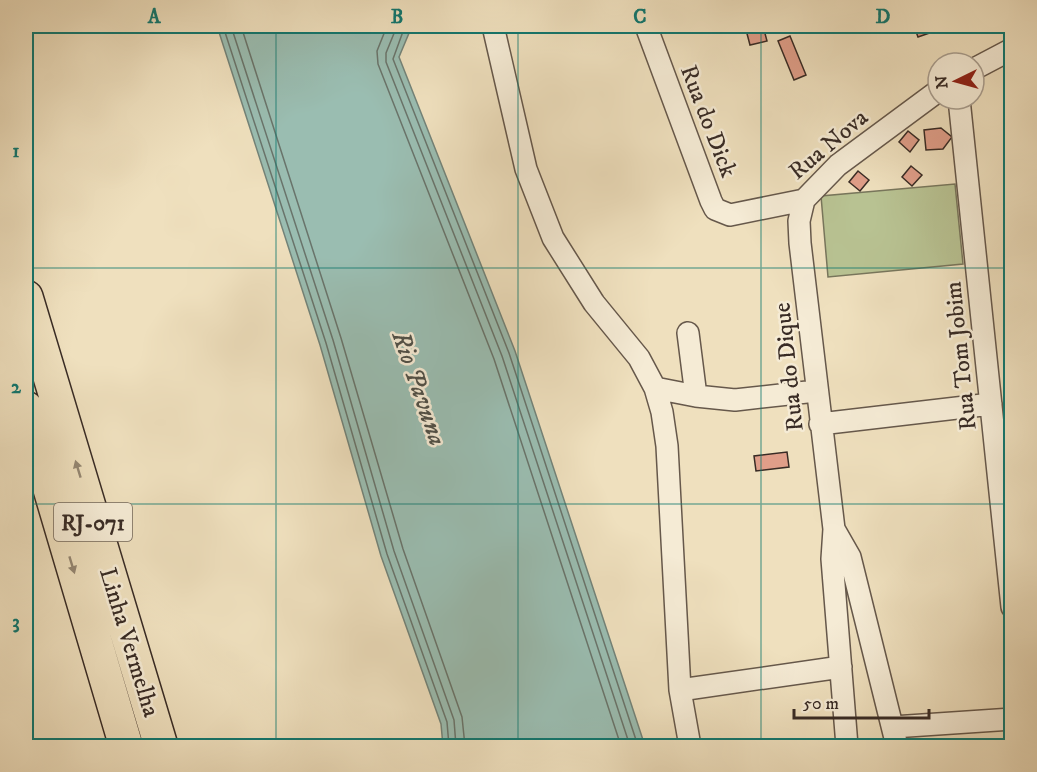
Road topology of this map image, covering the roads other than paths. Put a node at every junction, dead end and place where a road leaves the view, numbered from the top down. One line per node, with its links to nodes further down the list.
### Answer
1 (493, 26): 11 (street)
2 (645, 26): 8 (street, Rua do Dick)
3 (1011, 49): 4 (street)
4 (986, 63)
5 (926, 100): 7 (street, Rua Nova)
6 (960, 111): 14 (street, Rua Tom Jobim)
7 (804, 200): 8 (street, Rua Nova); 12 (street, Rua do Dique)
8 (711, 201)
9 (26, 297): 25 (highway, Linha Vermelha / RJ-071, one-way to 9)
10 (688, 333): 13 (street)
11 (655, 388): 13 (street); 21 (street)
12 (816, 391): 13 (street); 16 (street, Rua do Dique)
13 (696, 396)
14 (991, 404): 16 (street); 18 (street, Rua Tom Jobim)
15 (26, 408): 24 (highway, Linha Vermelha / RJ-071, one-way to 24)
16 (820, 424): 17 (street, Rua do Dique)
17 (834, 529): 19 (street, Rua do Dique); 20 (street, Rua do Dique)
18 (1011, 607)
19 (841, 673): 20 (street); 21 (street); 27 (street, Rua do Dique)
20 (879, 675): 23 (street, Rua do Dique)
21 (680, 690): 26 (street)
22 (1011, 719): 23 (street)
23 (895, 737)
24 (126, 747)
25 (161, 747)
26 (690, 747)
27 (847, 747)

